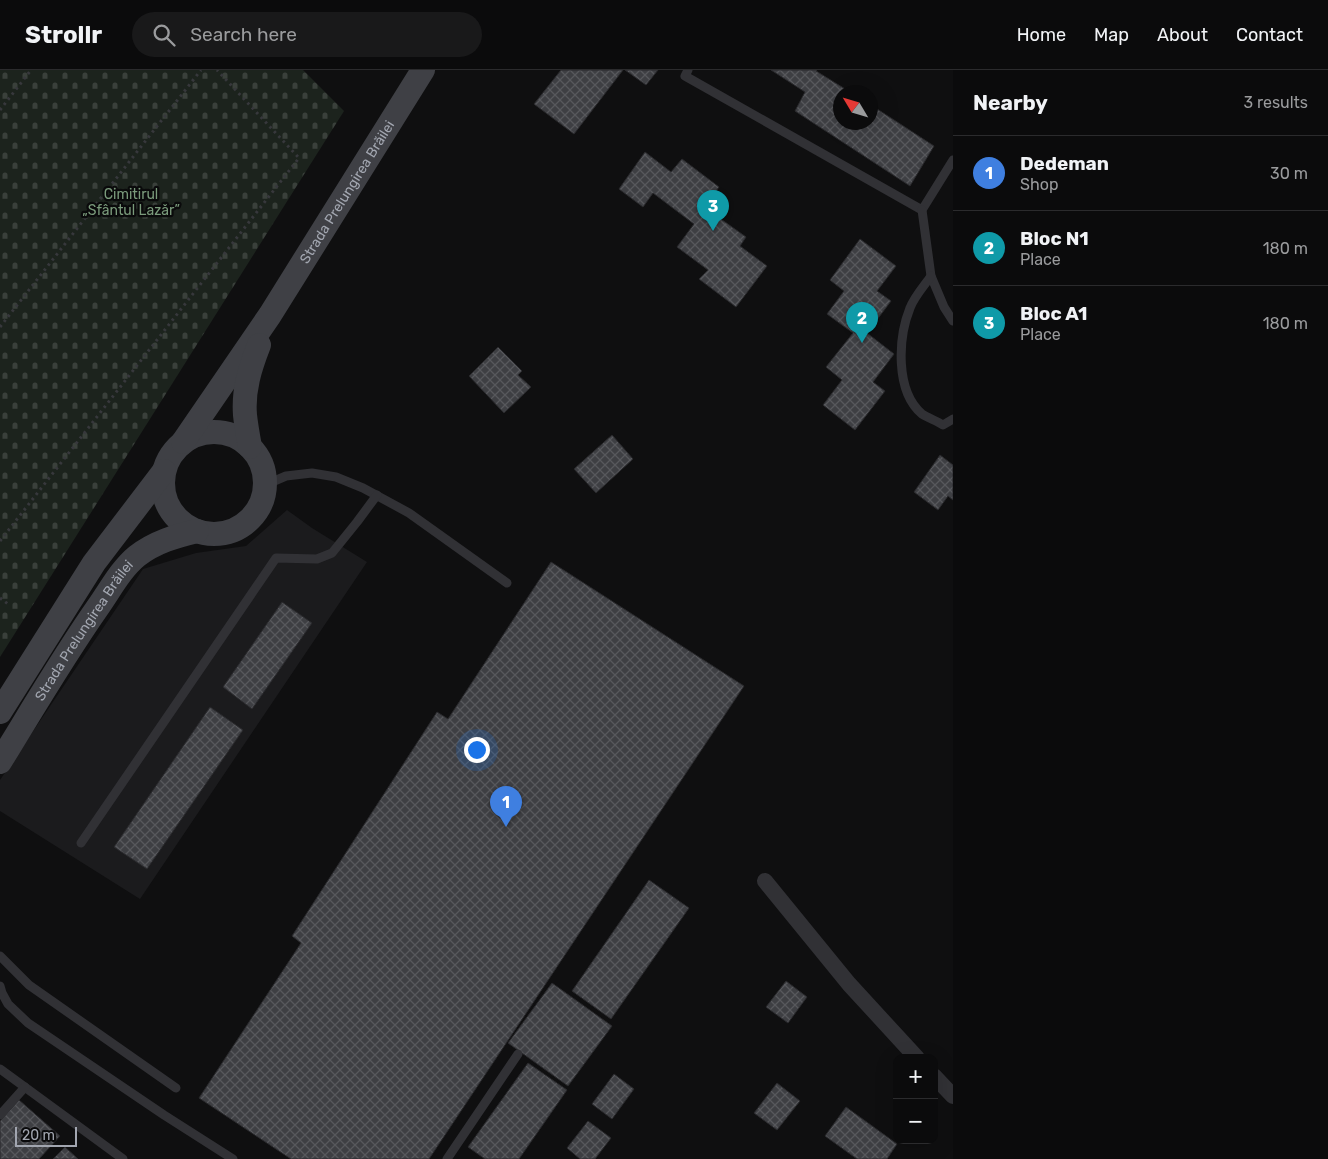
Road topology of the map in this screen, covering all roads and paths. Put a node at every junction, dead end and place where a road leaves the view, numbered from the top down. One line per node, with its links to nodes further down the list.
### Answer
1 (31, 70): 6 (path)
2 (201, 70): 12 (path)
3 (217, 70): 20 (path)
4 (423, 70): 10 (main road, Strada Prelungirea Brăilei)
5 (688, 70): 8 (lane)
6 (0, 110)
7 (953, 160): 8 (lane)
8 (922, 210): 9 (lane)
9 (931, 276): 11 (lane); 13 (lane)
10 (270, 315): 14 (main road, Strada Prelungirea Brăilei); 15 (main road, Strada Prelungirea Brăilei)
11 (953, 321)
12 (0, 328)
13 (953, 419)
14 (183, 442): 15 (main road); 16 (main road)
15 (250, 447): 17 (main road)
16 (164, 470): 19 (main road); 24 (main road, Strada Prelungirea Brăilei)
17 (265, 485): 18 (lane); 19 (main road)
18 (376, 495): 21 (lane); 26 (lane)
19 (197, 531): 25 (main road, Strada Prelungirea Brăilei)
20 (0, 541)
21 (507, 583)
22 (0, 598): 23 (path)
23 (8, 604)
24 (0, 712)
25 (0, 762)
26 (81, 843)
27 (765, 881): 31 (street)
28 (0, 956): 35 (lane)
29 (0, 986): 39 (lane)
30 (518, 1054): 40 (lane)
31 (913, 1054)
32 (0, 1069): 34 (lane)
33 (938, 1080): 36 (street)
34 (25, 1087): 37 (lane); 38 (lane)
35 (176, 1088)
36 (953, 1096)
37 (0, 1115)
38 (123, 1159)
39 (233, 1159)
40 (447, 1159)

